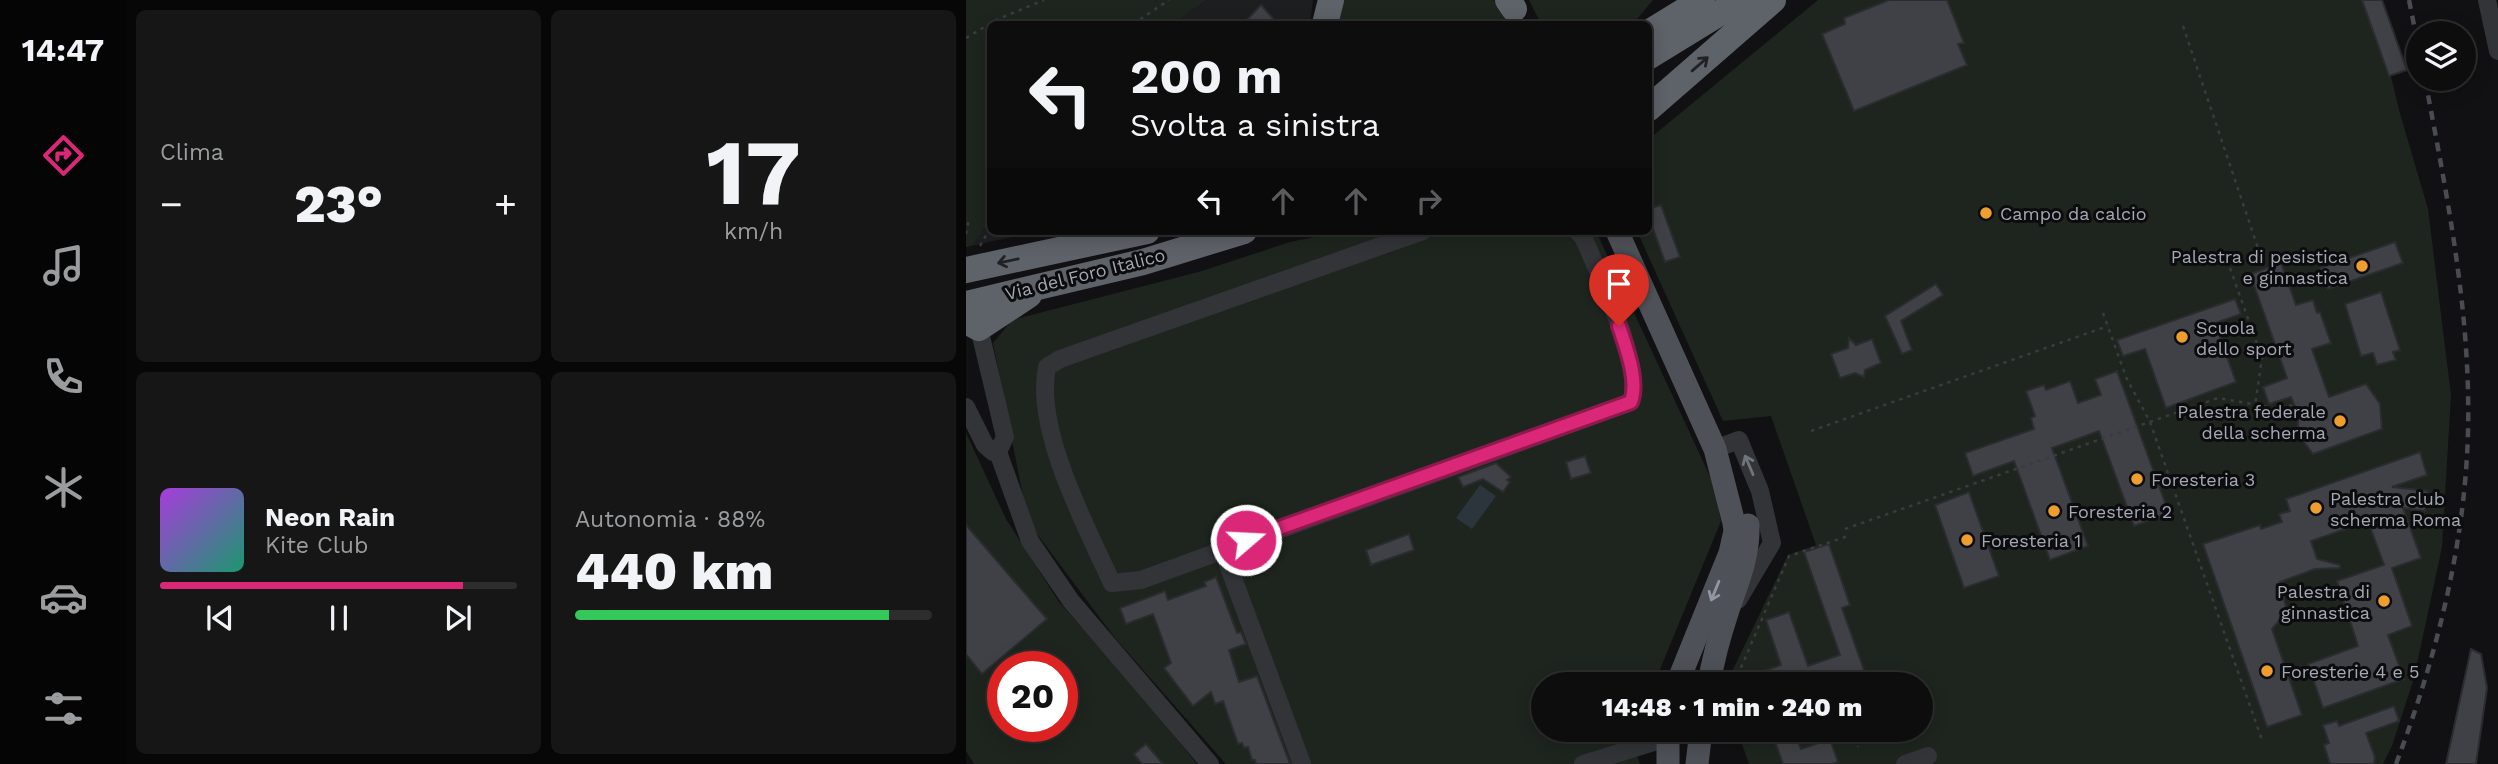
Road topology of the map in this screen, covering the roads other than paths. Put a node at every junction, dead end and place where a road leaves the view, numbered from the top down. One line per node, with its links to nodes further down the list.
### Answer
1 (1331, 0): 7 (highway)
2 (1665, 0): 8 (highway)
3 (1702, 0): 9 (highway)
4 (1741, 0): 11 (highway)
5 (1773, 0): 12 (highway, one-way to 5)
6 (2487, 0): 10 (street)
7 (1326, 21)
8 (1647, 21)
9 (1652, 31)
10 (2498, 51)
11 (1652, 55)
12 (1652, 106)
13 (1129, 235): 18 (highway, Via del Foro Italico)
14 (1234, 235): 20 (highway, Via del Foro Italico)
15 (1412, 235): 27 (street)
16 (1581, 235): 27 (street)
17 (1619, 235): 24 (main road)
18 (1050, 252): 19 (highway, Via del Foro Italico, one-way to 19); 20 (street)
19 (968, 261)
20 (1049, 285): 21 (highway, Via del Foro Italico); 22 (highway)
21 (966, 304)
22 (973, 325): 25 (street)
23 (966, 407): 25 (street)
24 (1715, 449): 26 (main road); 26 (street, one-way to 24)
25 (999, 452): 36 (street)
26 (1749, 513): 28 (main road); 28 (street); 29 (main road, one-way to 29)
27 (1223, 551): 37 (street)
28 (1725, 621): 30 (main road)
29 (1682, 672)
30 (1712, 672)
31 (1645, 742): 38 (street)
32 (1667, 742): 39 (main road)
33 (1698, 742): 40 (main road)
34 (1702, 742): 41 (street)
35 (1928, 756): 42 (street)
36 (1210, 764)
37 (1302, 764)
38 (1583, 764)
39 (1668, 764)
40 (1697, 764)
41 (1708, 764)
42 (1905, 764)

